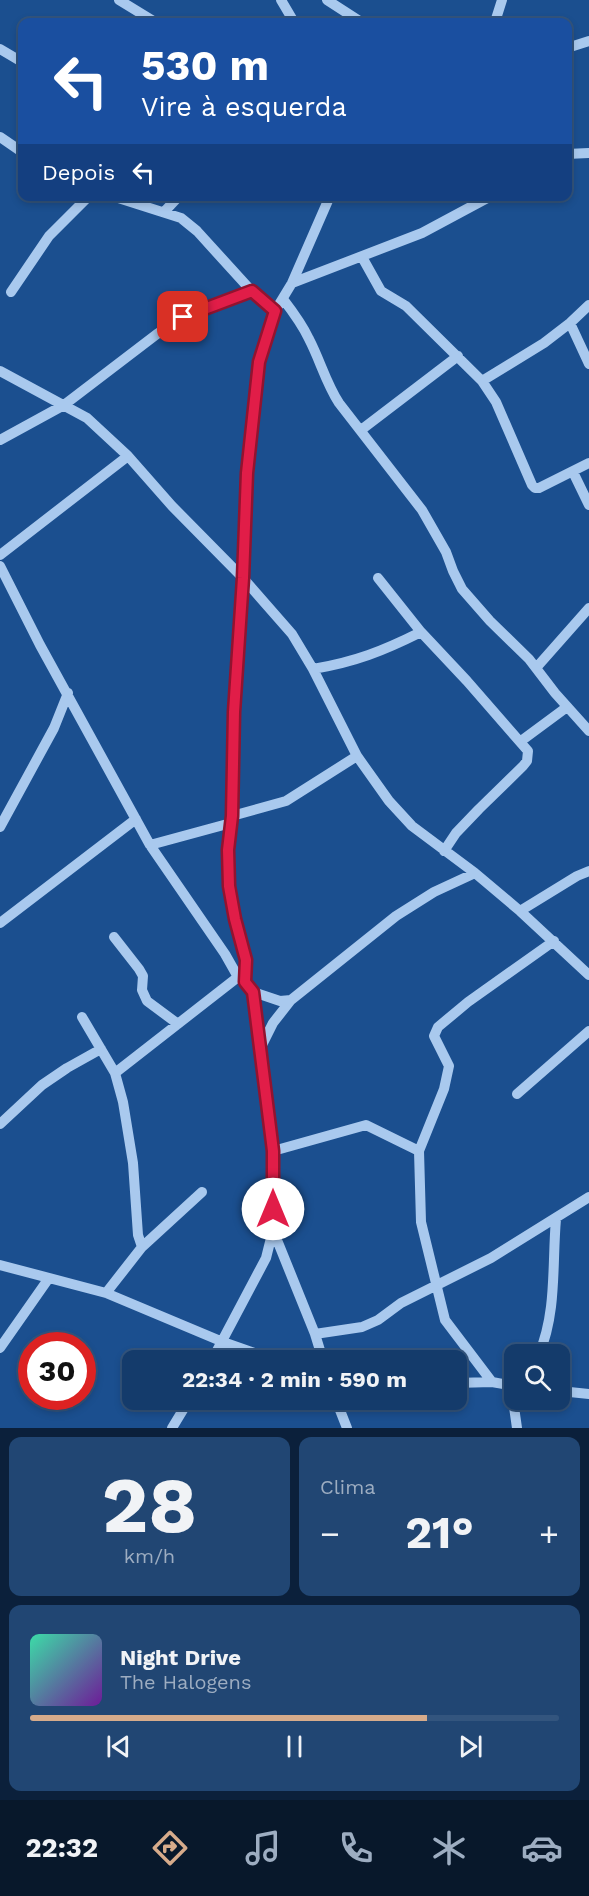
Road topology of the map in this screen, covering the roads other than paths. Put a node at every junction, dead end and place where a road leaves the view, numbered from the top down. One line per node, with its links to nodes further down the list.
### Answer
1 (119, 0): 5 (street)
2 (281, 0): 6 (street)
3 (327, 0): 7 (street)
4 (502, 0): 8 (street)
5 (148, 18)
6 (292, 18)
7 (355, 18)
8 (496, 18)
9 (589, 41): 10 (street)
10 (572, 46)
11 (0, 49): 12 (street)
12 (18, 60)
13 (0, 137): 14 (street)
14 (18, 149)
15 (589, 153): 16 (street)
16 (572, 154)
17 (84, 201): 26 (street)
18 (128, 201): 22 (street)
19 (174, 201): 22 (street)
20 (328, 201): 24 (street)
21 (483, 201): 23 (street)
22 (164, 212): 25 (street)
23 (362, 257): 24 (street); 31 (street)
24 (292, 283): 27 (street)
25 (252, 291): 29 (street); 35 (street)
26 (11, 292)
27 (283, 299): 29 (street); 36 (street)
28 (589, 305): 30 (street)
29 (275, 311): 44 (street)
30 (570, 323): 32 (street); 34 (street)
31 (458, 356): 34 (street); 36 (street)
32 (589, 364)
33 (0, 371): 35 (street)
34 (482, 381): 40 (street)
35 (64, 405): 37 (street); 38 (street)
36 (361, 430): 48 (street)
37 (0, 441)
38 (128, 456): 42 (street); 44 (street)
39 (589, 463): 40 (street)
40 (573, 472): 41 (street)
41 (589, 505)
42 (0, 555)
43 (0, 566): 50 (street)
44 (243, 578): 49 (street); 56 (street)
45 (378, 578): 47 (street)
46 (589, 608): 48 (street)
47 (421, 632): 49 (street); 53 (street)
48 (536, 668): 51 (street)
49 (313, 669): 54 (street)
50 (68, 693): 55 (street); 57 (street)
51 (567, 706): 52 (street); 53 (street)
52 (588, 729)
53 (521, 741): 59 (street)
54 (357, 756): 56 (street); 59 (street)
55 (136, 819): 58 (street); 63 (street)
56 (231, 819): 58 (street); 67 (street)
57 (0, 827)
58 (150, 845): 67 (street)
59 (444, 851): 61 (street)
60 (589, 871): 62 (street)
61 (475, 873): 62 (street); 69 (street)
62 (520, 911): 65 (street)
63 (0, 923)
64 (114, 937): 71 (street)
65 (554, 941): 66 (street); 79 (street)
66 (589, 975)
67 (241, 979): 68 (street); 71 (street)
68 (253, 992): 69 (street); 74 (street)
69 (291, 1000): 74 (street)
70 (82, 1017): 73 (street)
71 (178, 1024): 75 (street)
72 (589, 1031): 76 (street)
73 (102, 1049): 75 (street); 77 (street)
74 (259, 1051): 78 (street)
75 (115, 1073): 84 (street)
76 (517, 1094)
77 (0, 1124)
78 (273, 1151): 79 (street); 83 (street)
79 (419, 1151): 87 (street)
80 (202, 1192): 84 (street)
81 (589, 1197): 82 (street)
82 (556, 1219): 87 (street); 91 (street)
83 (273, 1230): 89 (street); 90 (street)
84 (142, 1247): 88 (street)
85 (0, 1265): 86 (street)
86 (49, 1278): 88 (street); 92 (street)
87 (437, 1286): 89 (street); 96 (street)
88 (105, 1293): 90 (street)
89 (315, 1334): 95 (street)
90 (223, 1342): 93 (street); 94 (street)
91 (543, 1344)
92 (0, 1348)
93 (218, 1350)
94 (246, 1350)
95 (320, 1350)
96 (492, 1382): 97 (street); 98 (street)
97 (467, 1383)
98 (504, 1384)
99 (570, 1392): 100 (street)
100 (589, 1394)
101 (183, 1410): 105 (street)
102 (339, 1410): 104 (street)
103 (515, 1410): 106 (street)
104 (344, 1426)
105 (172, 1428)
106 (517, 1428)

